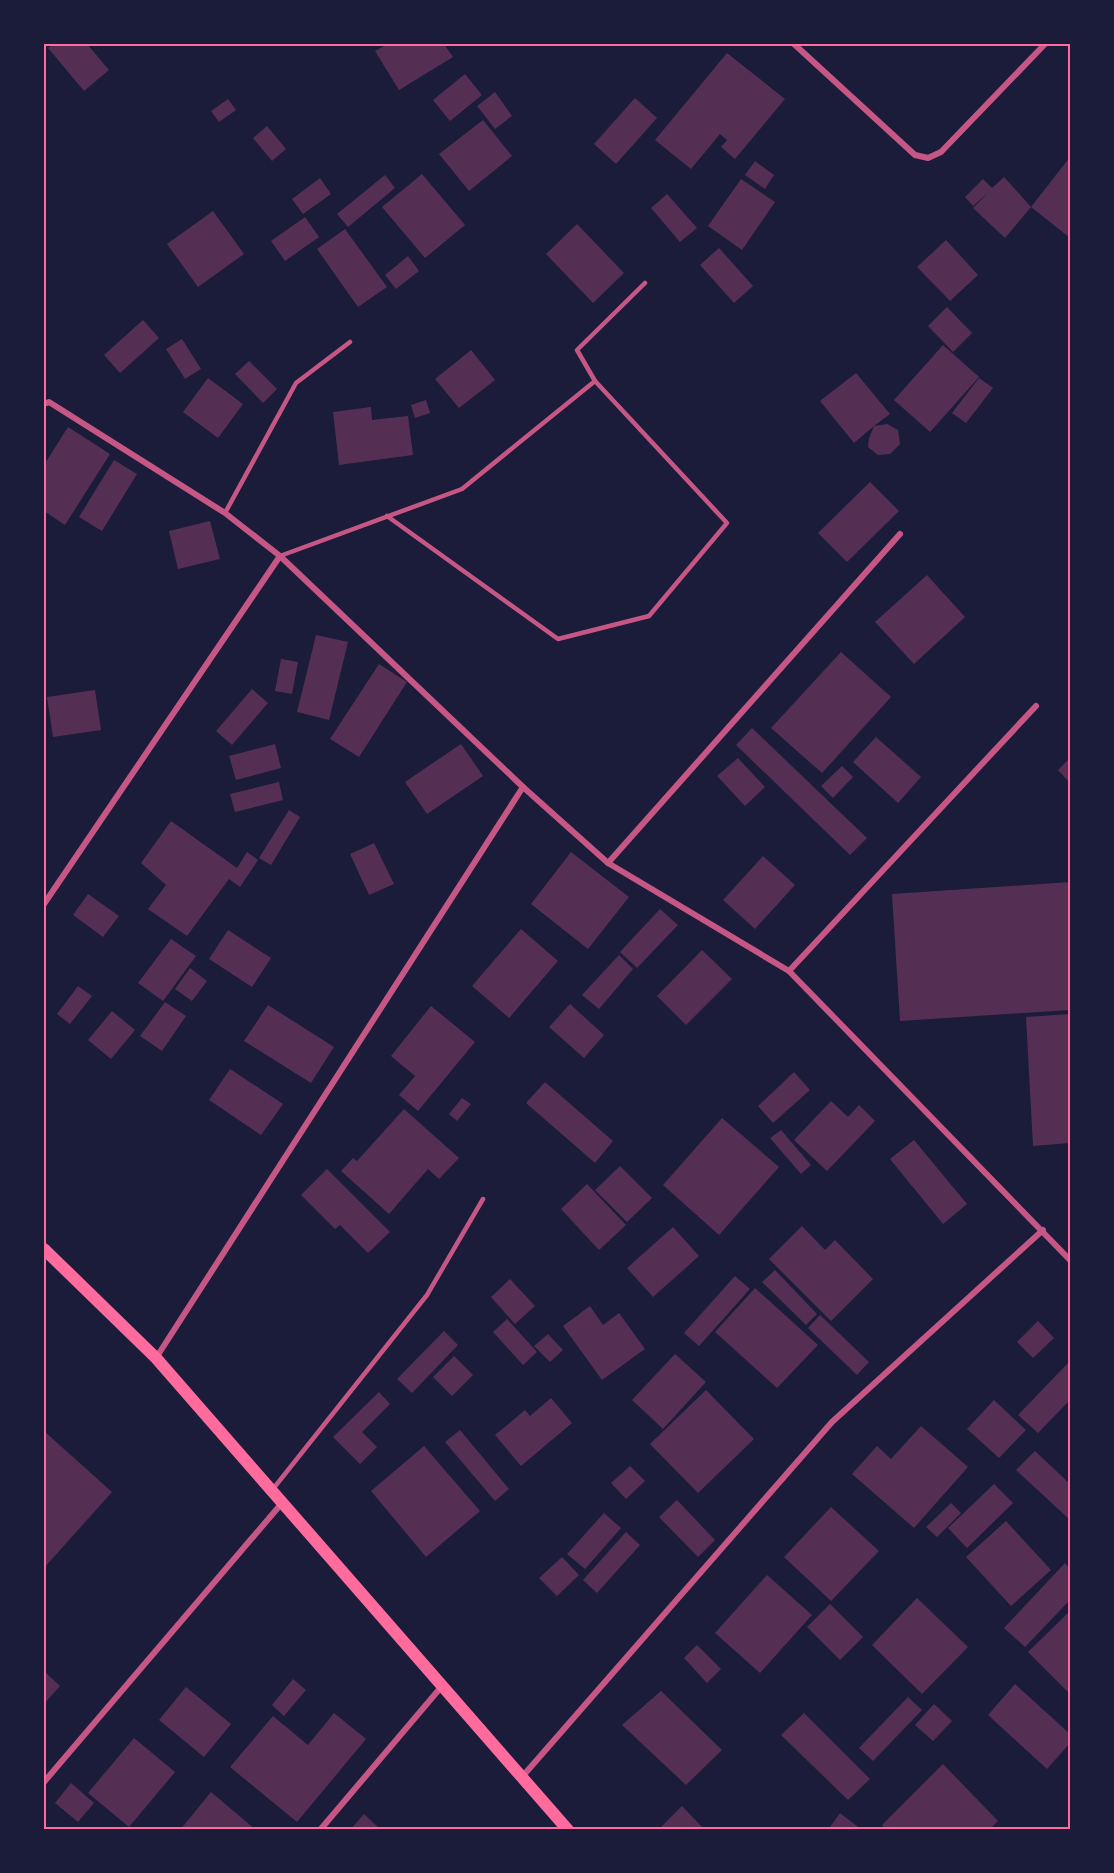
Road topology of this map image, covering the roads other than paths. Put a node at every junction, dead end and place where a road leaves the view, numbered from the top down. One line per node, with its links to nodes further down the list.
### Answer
1 (794, 44): 2 (street)
2 (1045, 44)
3 (645, 283): 5 (lane)
4 (350, 342): 7 (lane)
5 (595, 381): 8 (lane); 8 (lane)
6 (44, 404): 7 (street)
7 (225, 513): 10 (street)
8 (387, 516): 10 (lane)
9 (900, 534): 13 (street)
10 (280, 556): 12 (street); 14 (street)
11 (1036, 706): 15 (street)
12 (523, 787): 13 (street); 20 (street)
13 (608, 863): 15 (street)
14 (44, 904)
15 (789, 971): 17 (street)
16 (483, 1199): 21 (lane)
17 (1043, 1230): 19 (street); 24 (street)
18 (44, 1250): 20 (main road)
19 (1071, 1260)
20 (156, 1358): 21 (main road)
21 (272, 1491): 22 (main road)
22 (282, 1503): 23 (main road); 25 (street)
23 (442, 1686): 24 (main road); 26 (street)
24 (522, 1777): 27 (main road)
25 (44, 1782)
26 (320, 1830)
27 (568, 1830)

